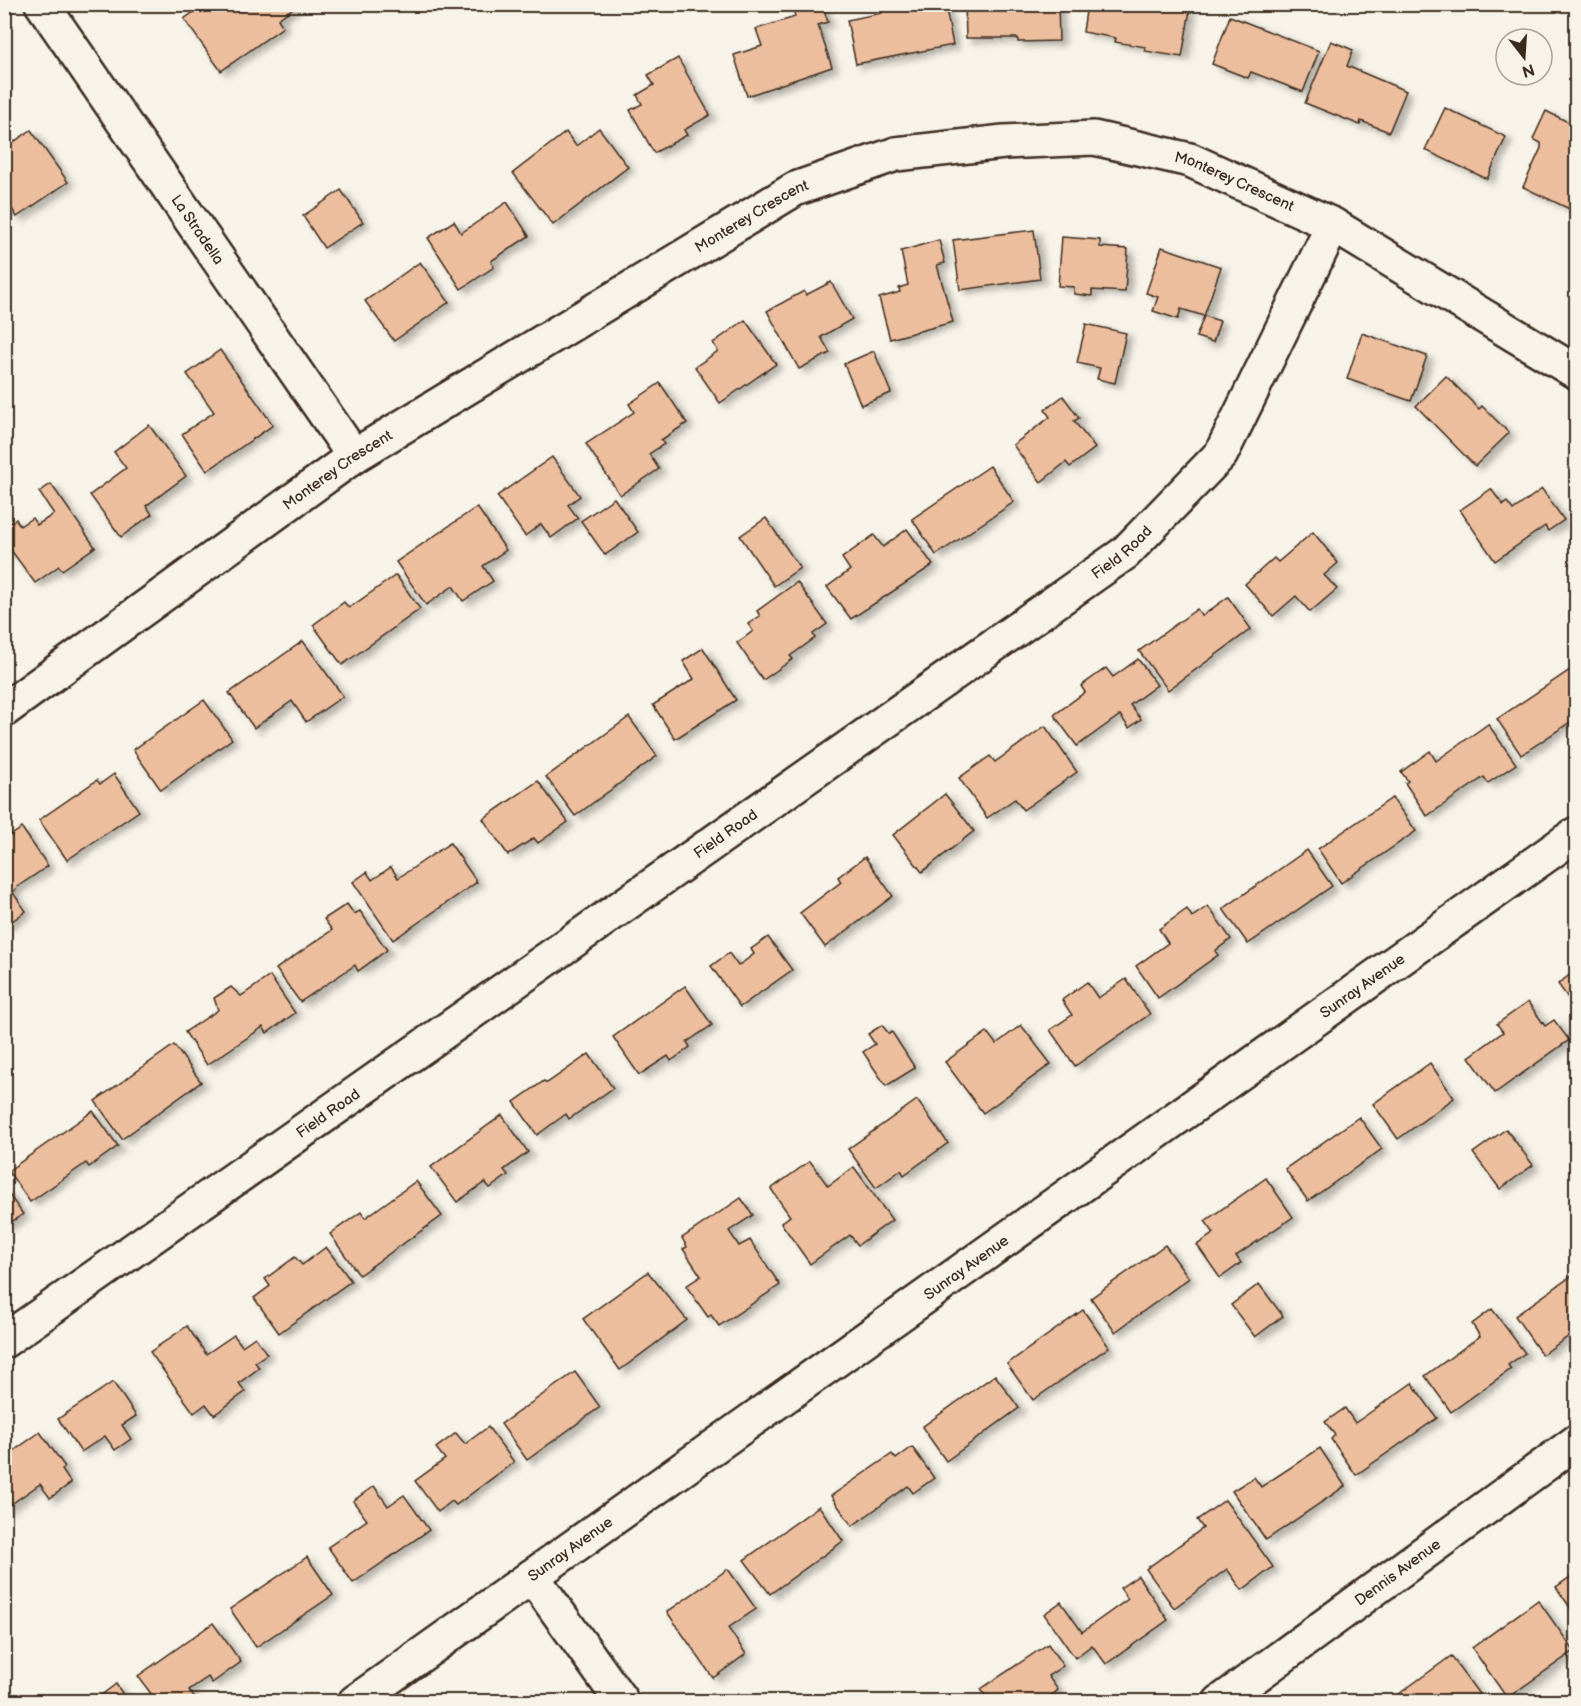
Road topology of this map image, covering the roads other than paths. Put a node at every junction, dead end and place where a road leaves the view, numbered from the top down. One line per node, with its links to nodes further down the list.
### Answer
1 (42, 4): 4 (street, La Stradella)
2 (1333, 225): 3 (street, Monterey Crescent); 4 (street, Monterey Crescent); 7 (street, Field Road)
3 (1576, 372)
4 (354, 456): 5 (street, Monterey Crescent)
5 (4, 710)
6 (1576, 834): 9 (street, Sunray Avenue)
7 (4, 1341)
8 (1576, 1442): 12 (street, Dennis Avenue)
9 (532, 1576): 10 (street, Sunray Avenue); 11 (street)
10 (356, 1701)
11 (622, 1701)
12 (1220, 1701)

